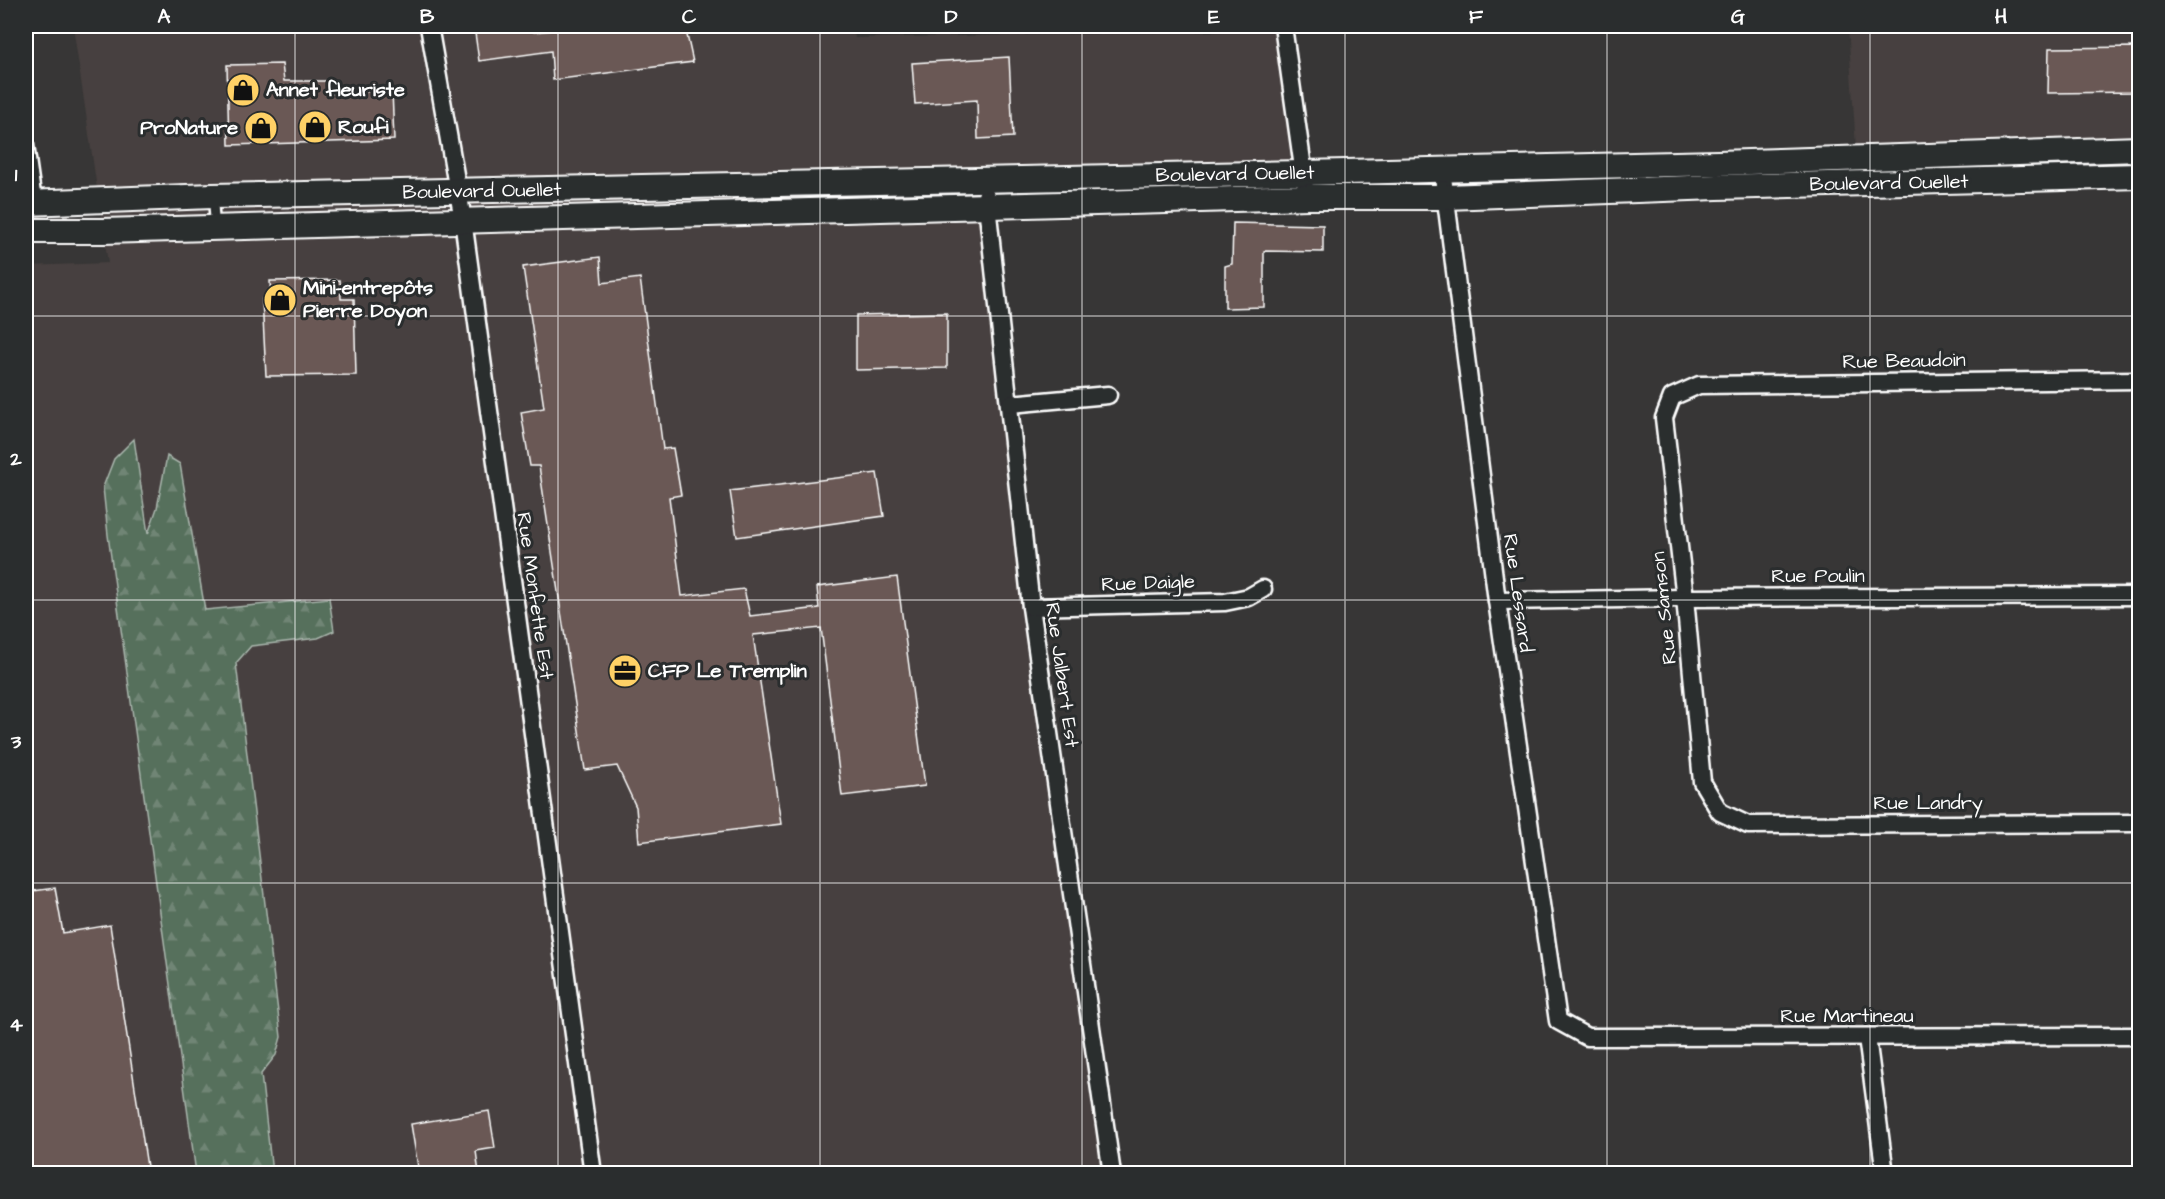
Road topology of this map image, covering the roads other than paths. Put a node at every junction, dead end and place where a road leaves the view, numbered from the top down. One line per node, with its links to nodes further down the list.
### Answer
1 (429, 26): 12 (street, Rue Monfette Est)
2 (1283, 26): 8 (street)
3 (26, 124): 5 (lane)
4 (2139, 149): 6 (street, Boulevard Ouellet)
5 (28, 152): 17 (lane)
6 (2060, 165): 9 (street, Boulevard Ouellet); 10 (street, Boulevard Ouellet)
7 (1442, 169): 8 (street, Boulevard Ouellet); 9 (street, Boulevard Ouellet); 14 (street, Rue Lessard)
8 (1304, 173): 11 (street, Boulevard Ouellet); 15 (street)
9 (1718, 175): 14 (street, Boulevard Ouellet)
10 (2139, 176)
11 (984, 180): 16 (street, Boulevard Ouellet); 18 (street, Rue Jalbert Est)
12 (457, 192): 13 (street, Boulevard Ouellet); 16 (street, Boulevard Ouellet); 19 (street, Rue Monfette Est)
13 (213, 196): 17 (street, Boulevard Ouellet); 20 (lane)
14 (1446, 196): 15 (street, Boulevard Ouellet); 29 (street, Rue Lessard)
15 (1308, 197): 18 (street, Boulevard Ouellet)
16 (752, 199): 18 (street, Boulevard Ouellet); 19 (street, Boulevard Ouellet)
17 (31, 203)
18 (988, 207): 25 (street, Rue Jalbert Est)
19 (463, 220): 20 (street, Boulevard Ouellet); 36 (street, Rue Monfette Est)
20 (215, 227): 21 (street, Boulevard Ouellet)
21 (26, 231)
22 (2139, 380): 24 (street, Rue Beaudoin)
23 (1108, 395): 25 (street)
24 (1672, 397): 28 (street, Rue Samson)
25 (1010, 404): 30 (street, Rue Jalbert Est)
26 (1263, 589): 30 (street, Rue Daigle)
27 (2139, 596): 28 (street, Rue Poulin)
28 (1685, 598): 29 (street, Rue Poulin); 31 (street, Rue Samson)
29 (1497, 601): 33 (street, Rue Lessard)
30 (1031, 607): 37 (street, Rue Jalbert Est)
31 (1720, 813): 32 (street, Rue Landry)
32 (2139, 823)
33 (1558, 1021): 35 (street, Rue Martineau)
34 (2139, 1036): 35 (street, Rue Martineau)
35 (1866, 1037): 38 (street)
36 (593, 1173)
37 (1112, 1173)
38 (1885, 1173)

